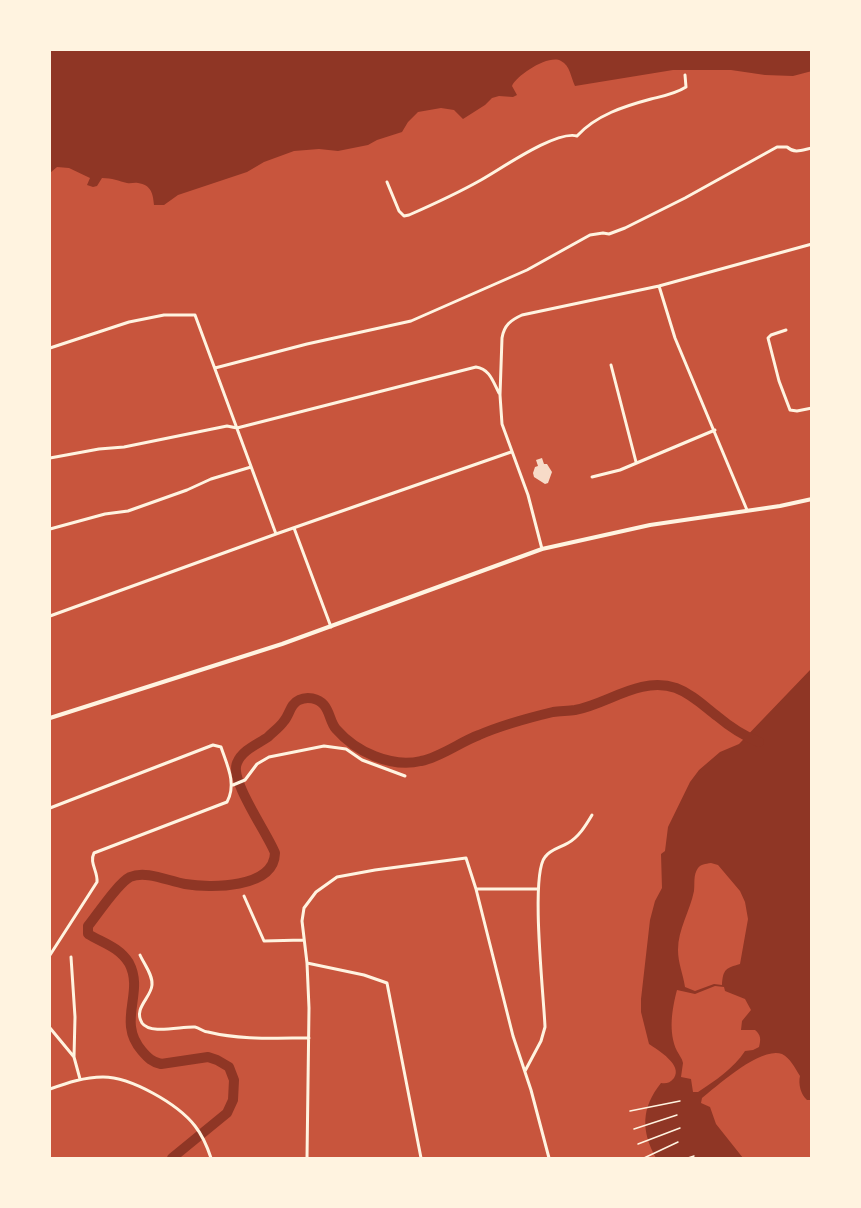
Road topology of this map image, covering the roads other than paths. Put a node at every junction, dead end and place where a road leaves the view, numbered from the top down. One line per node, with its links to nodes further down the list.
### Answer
1 (685, 75): 3 (street)
2 (812, 148): 9 (street)
3 (387, 182)
4 (812, 244): 5 (street)
5 (659, 286): 10 (street); 13 (street)
6 (786, 330): 11 (street)
7 (50, 348): 9 (street)
8 (610, 365): 16 (street)
9 (215, 368): 12 (street)
10 (500, 395): 12 (street); 14 (street)
11 (812, 408)
12 (237, 428): 15 (street); 17 (street)
13 (715, 430): 16 (street); 20 (street)
14 (511, 452): 21 (street); 24 (street)
15 (50, 458)
16 (636, 463): 18 (street)
17 (250, 467): 22 (street); 23 (street)
18 (591, 477)
19 (812, 500): 20 (street)
20 (747, 510): 24 (street)
21 (294, 528): 23 (street); 26 (street)
22 (50, 529)
23 (276, 534): 25 (street)
24 (542, 549): 26 (street)
25 (50, 616)
26 (330, 627): 27 (street)
27 (50, 718)
28 (405, 776): 29 (street)
29 (235, 784): 30 (street); 36 (street)
30 (50, 808)
31 (592, 815): 33 (street)
32 (476, 889): 33 (street); 35 (street); 43 (street)
33 (537, 889): 43 (street)
34 (244, 896): 35 (street)
35 (304, 940): 39 (street)
36 (50, 955)
37 (140, 956): 41 (street)
38 (71, 957): 42 (street)
39 (307, 963): 41 (street); 48 (street)
40 (50, 1028): 42 (street)
41 (309, 1038): 47 (street)
42 (74, 1057): 44 (street)
43 (525, 1071): 49 (street)
44 (80, 1079): 45 (street); 46 (street)
45 (50, 1089)
46 (212, 1158)
47 (307, 1158)
48 (421, 1158)
49 (549, 1158)

